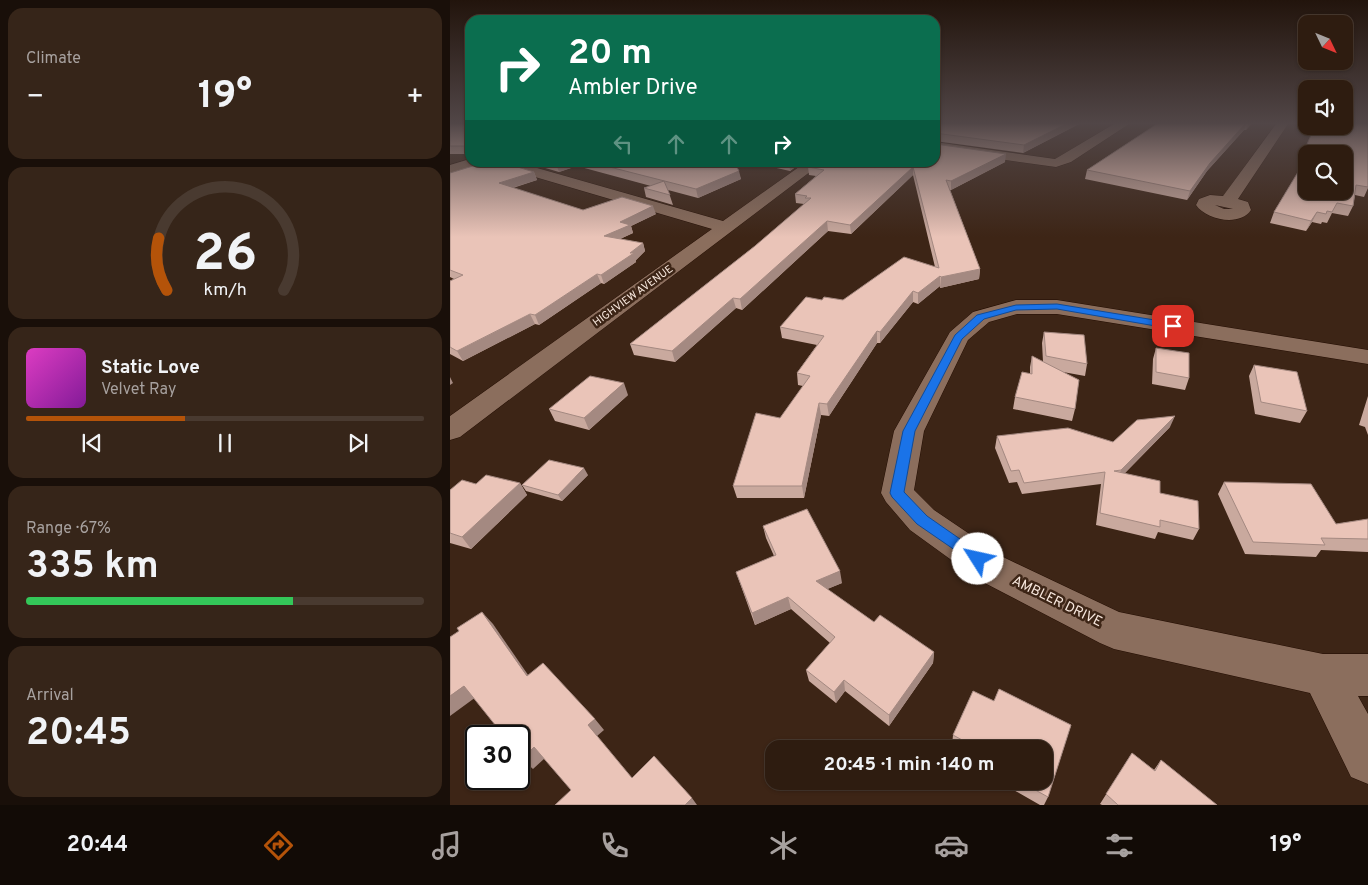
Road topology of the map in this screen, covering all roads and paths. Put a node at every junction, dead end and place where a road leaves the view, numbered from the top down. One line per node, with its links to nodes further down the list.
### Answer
1 (1046, 162): 2 (street)
2 (1060, 162)
3 (1256, 162): 8 (street)
4 (465, 165): 7 (street)
5 (516, 167): 9 (street)
6 (809, 167): 9 (street, HIGHVIEW AVENUE)
7 (450, 170)
8 (1228, 201)
9 (727, 228): 11 (street, HIGHVIEW AVENUE)
10 (1368, 357): 12 (street, AMBLER DRIVE)
11 (450, 430)
12 (1324, 675): 13 (street, AMBLER DRIVE); 14 (street)
13 (1368, 675)
14 (1368, 760)

